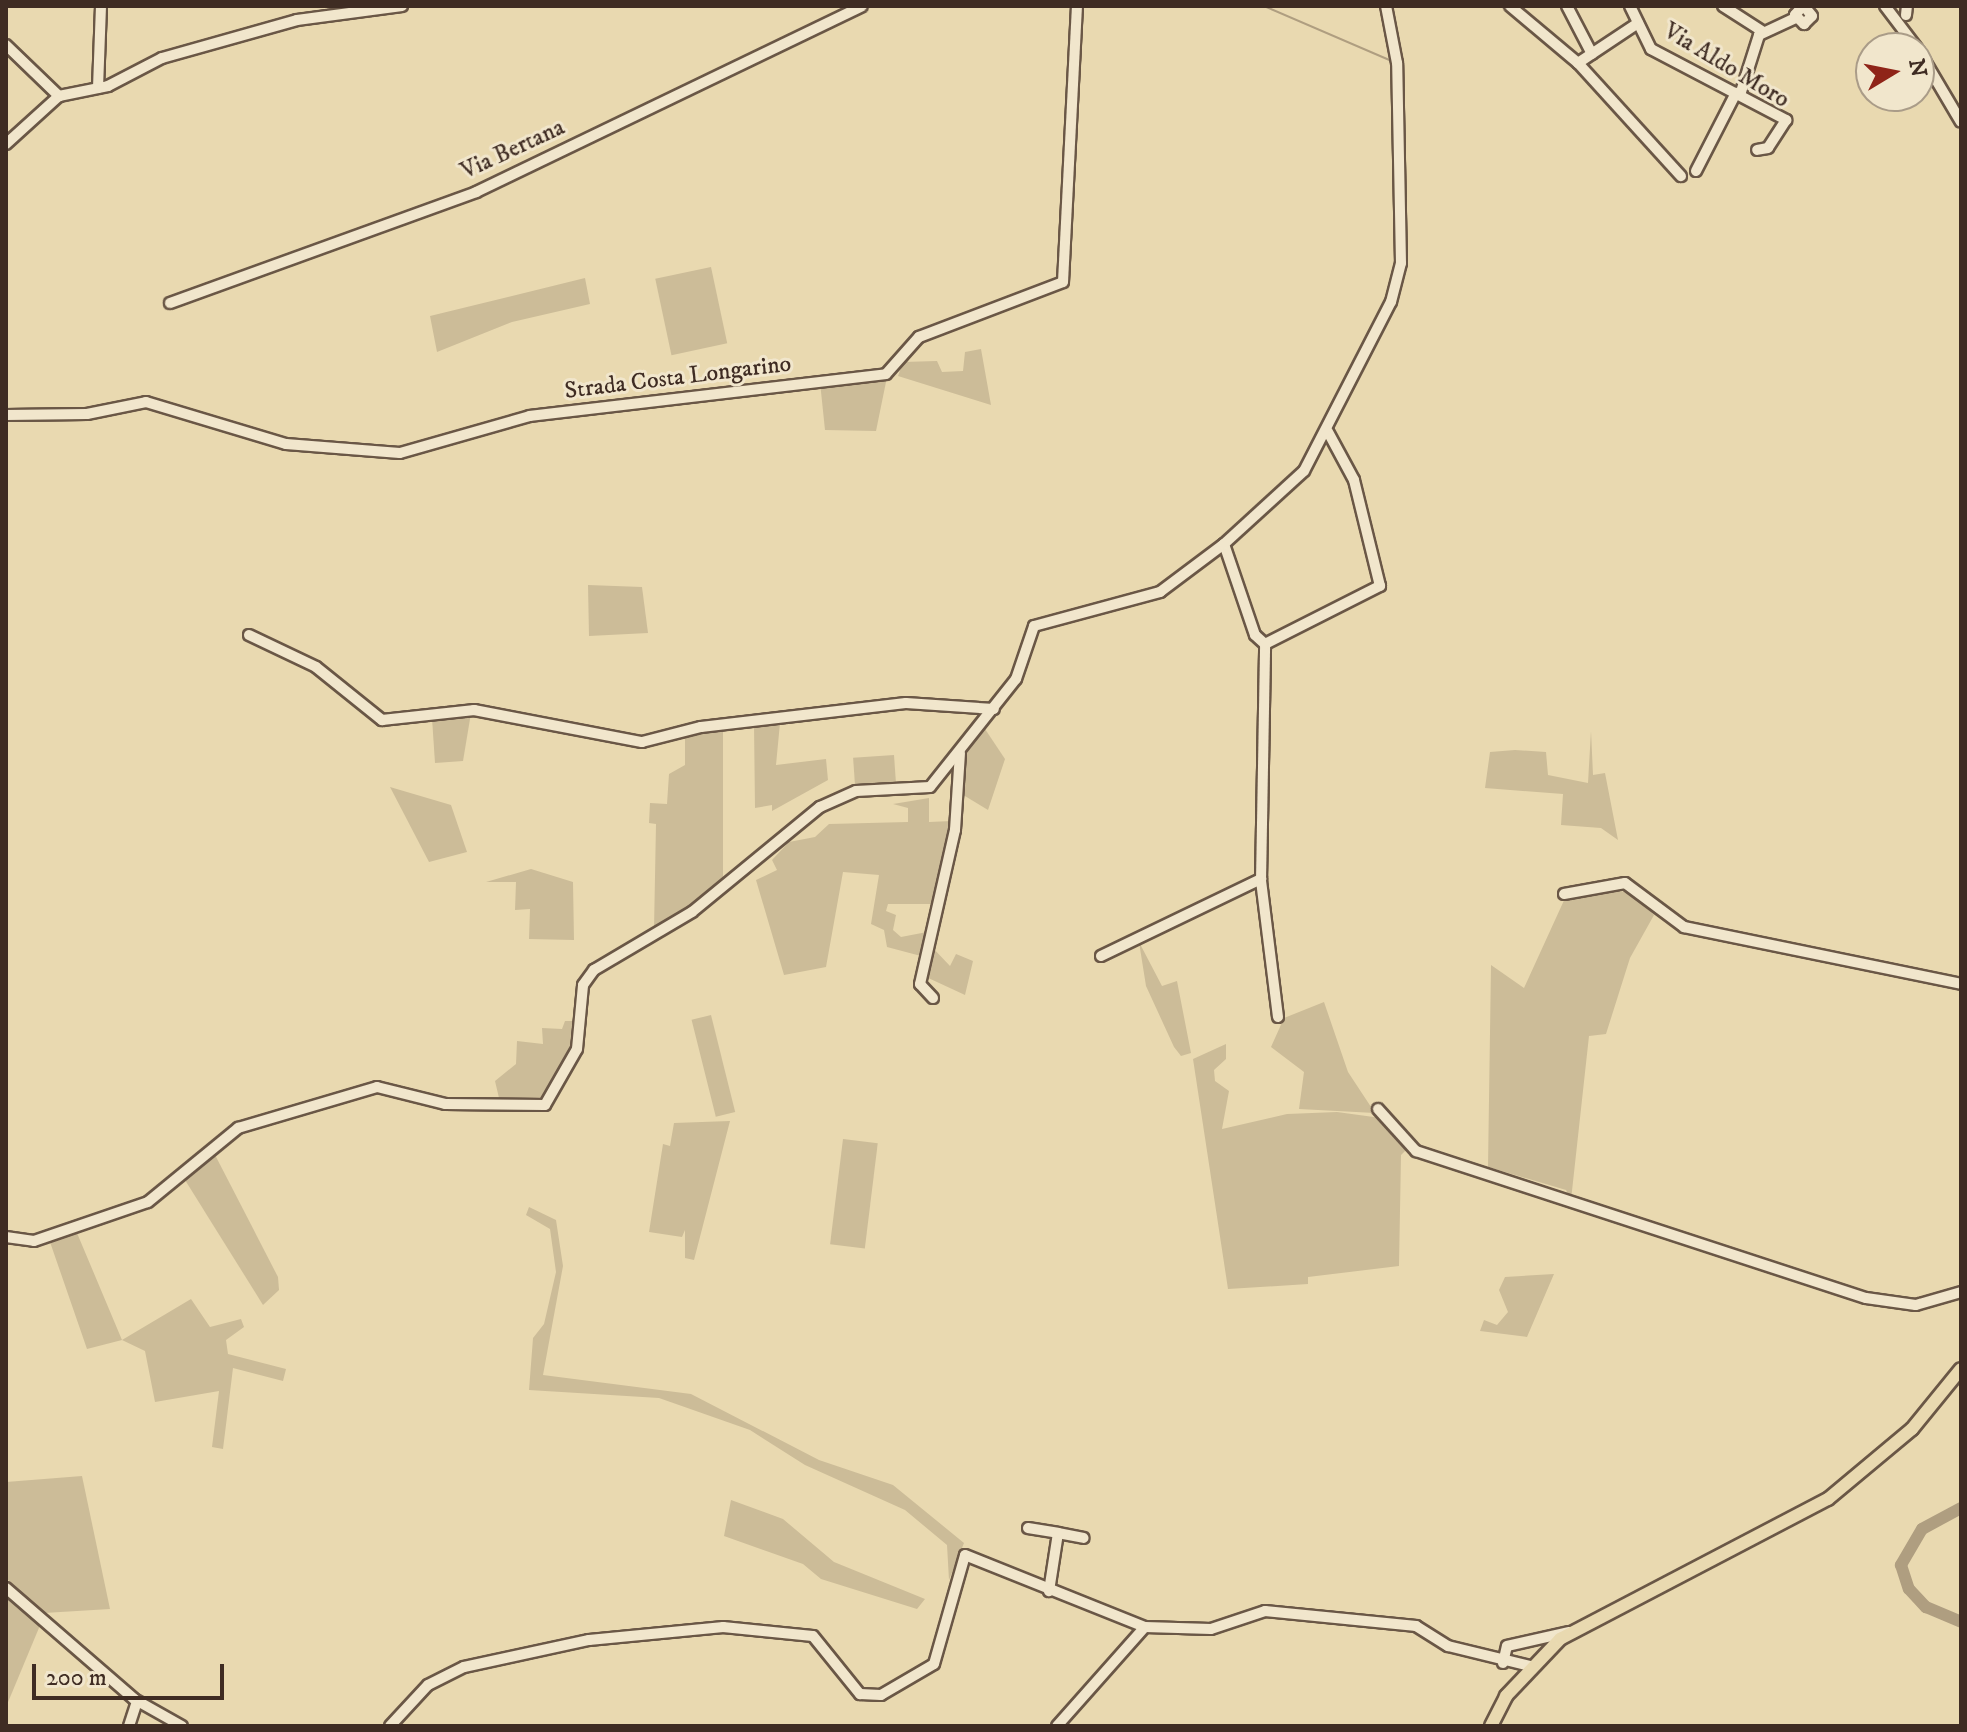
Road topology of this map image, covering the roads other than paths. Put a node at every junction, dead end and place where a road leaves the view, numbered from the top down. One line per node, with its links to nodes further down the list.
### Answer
1 (101, 6): 21 (street)
2 (402, 6): 21 (street)
3 (862, 6): 12 (street, Via Bertana)
4 (1077, 6): 30 (street, Strada Costa Longarino)
5 (1386, 6): 31 (street)
6 (1510, 6): 19 (street)
7 (1567, 6): 18 (street)
8 (1630, 6): 14 (street, Via Aldo Moro)
9 (1723, 6): 15 (street)
10 (1802, 6): 13 (street); 13 (street)
11 (1885, 6): 16 (street)
12 (850, 10): 29 (street, Via Bertana)
13 (1795, 18): 15 (street)
14 (1638, 23): 18 (street); 22 (street, Via Aldo Moro)
15 (1762, 31): 22 (street)
16 (1904, 32)
17 (6, 45): 23 (street)
18 (1592, 54): 19 (street)
19 (1578, 63): 28 (street)
20 (1935, 78): 24 (street)
21 (98, 88): 23 (street)
22 (1738, 94): 26 (street, Via Aldo Moro); 27 (street)
23 (59, 96): 25 (street)
24 (1961, 122)
25 (6, 144)
26 (1757, 150)
27 (1696, 171)
28 (1681, 176)
29 (170, 303)
30 (6, 415)
31 (1328, 432): 32 (street); 34 (street)
32 (1224, 544): 34 (street); 35 (street)
33 (249, 635): 35 (street)
34 (1265, 644): 37 (street)
35 (994, 709): 36 (street)
36 (961, 751): 41 (street); 44 (street)
37 (1261, 879): 39 (street); 42 (street)
38 (1564, 894): 40 (street)
39 (1101, 956)
40 (1961, 984)
41 (933, 998)
42 (1278, 1017)
43 (1378, 1109): 45 (street)
44 (6, 1237)
45 (1961, 1292)
46 (1961, 1369): 53 (main road)
47 (1028, 1528): 48 (street)
48 (1058, 1533): 49 (street); 51 (street)
49 (1084, 1538)
50 (6, 1588): 56 (street)
51 (1049, 1591): 52 (street); 59 (street)
52 (1145, 1627): 54 (street); 60 (street)
53 (1571, 1631): 54 (street); 55 (main road)
54 (1503, 1663): 55 (street)
55 (1530, 1666): 61 (main road)
56 (137, 1702): 57 (street); 58 (street)
57 (129, 1726)
58 (182, 1726)
59 (390, 1726)
60 (1057, 1726)
61 (1491, 1726)

